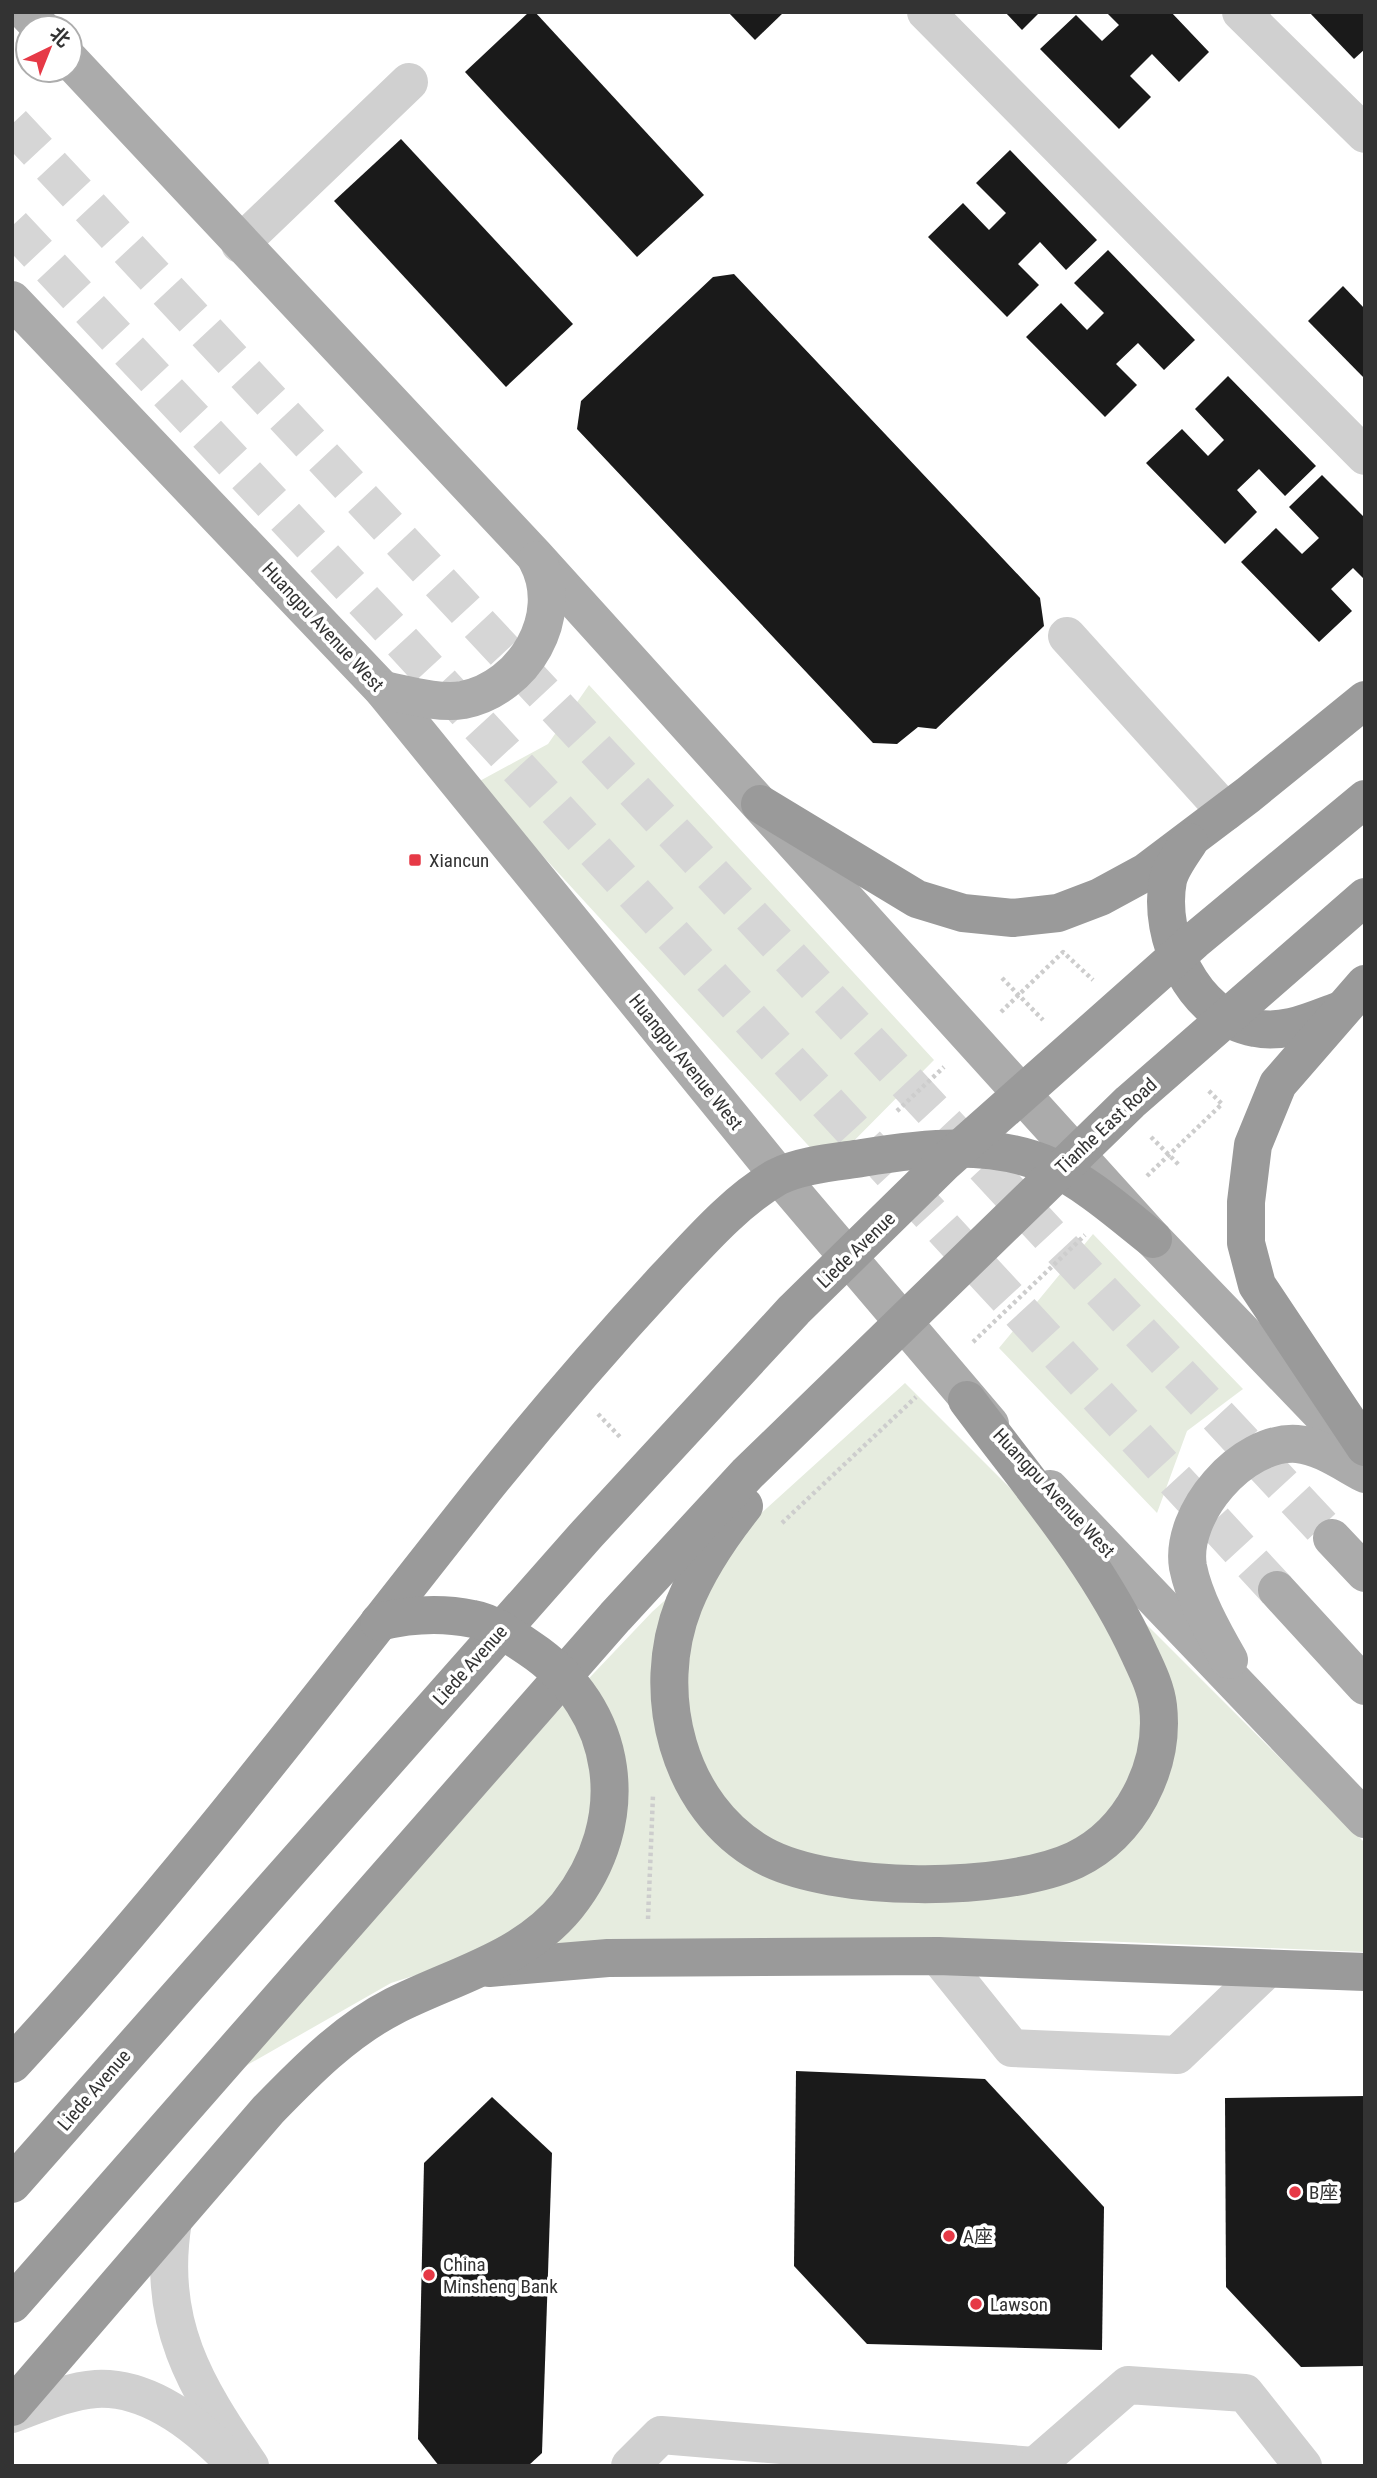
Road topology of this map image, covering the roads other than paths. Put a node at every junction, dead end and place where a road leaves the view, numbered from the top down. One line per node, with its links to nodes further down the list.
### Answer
1 (926, 12): 8 (street)
2 (1241, 12): 5 (street)
3 (84, 75): 6 (main road)
4 (409, 82): 6 (street)
5 (1365, 134)
6 (240, 244): 9 (main road)
7 (12, 300): 11 (main road, Huangpu Avenue West)
8 (1365, 456)
9 (535, 556): 11 (main road); 14 (main road)
10 (1067, 636): 15 (street)
11 (383, 690): 19 (main road, Huangpu Avenue West)
12 (1365, 700): 15 (highway)
13 (1365, 799): 38 (highway, Liede Avenue)
14 (760, 804): 16 (highway); 20 (main road)
15 (1226, 812): 16 (highway)
16 (1190, 840): 18 (highway)
17 (1365, 897): 21 (highway, Tianhe East Road)
18 (1352, 998): 23 (highway)
19 (779, 1176): 20 (highway); 22 (main road, Huangpu Avenue West); 29 (highway)
20 (1153, 1240): 24 (main road)
21 (856, 1366): 22 (highway); 40 (highway)
22 (967, 1401): 31 (main road, Huangpu Avenue West)
23 (1365, 1447)
24 (1365, 1459)
25 (1365, 1474): 31 (main road)
26 (1332, 1538): 27 (main road)
27 (1365, 1573)
28 (1277, 1590): 30 (main road)
29 (379, 1622): 34 (highway); 37 (highway)
30 (1365, 1686)
31 (1257, 1707): 32 (main road, Huangpu Avenue West)
32 (1365, 1819)
33 (938, 1956): 34 (highway); 35 (highway); 35 (street)
34 (484, 1969): 39 (highway)
35 (1266, 1970): 36 (highway)
36 (1365, 1972)
37 (12, 2064)
38 (12, 2184)
39 (173, 2221): 41 (highway); 44 (street)
40 (12, 2304)
41 (12, 2407)
42 (12, 2414): 43 (street)
43 (236, 2466)
44 (250, 2466)
45 (630, 2466): 46 (street)
46 (1035, 2466): 47 (street)
47 (1303, 2466)

